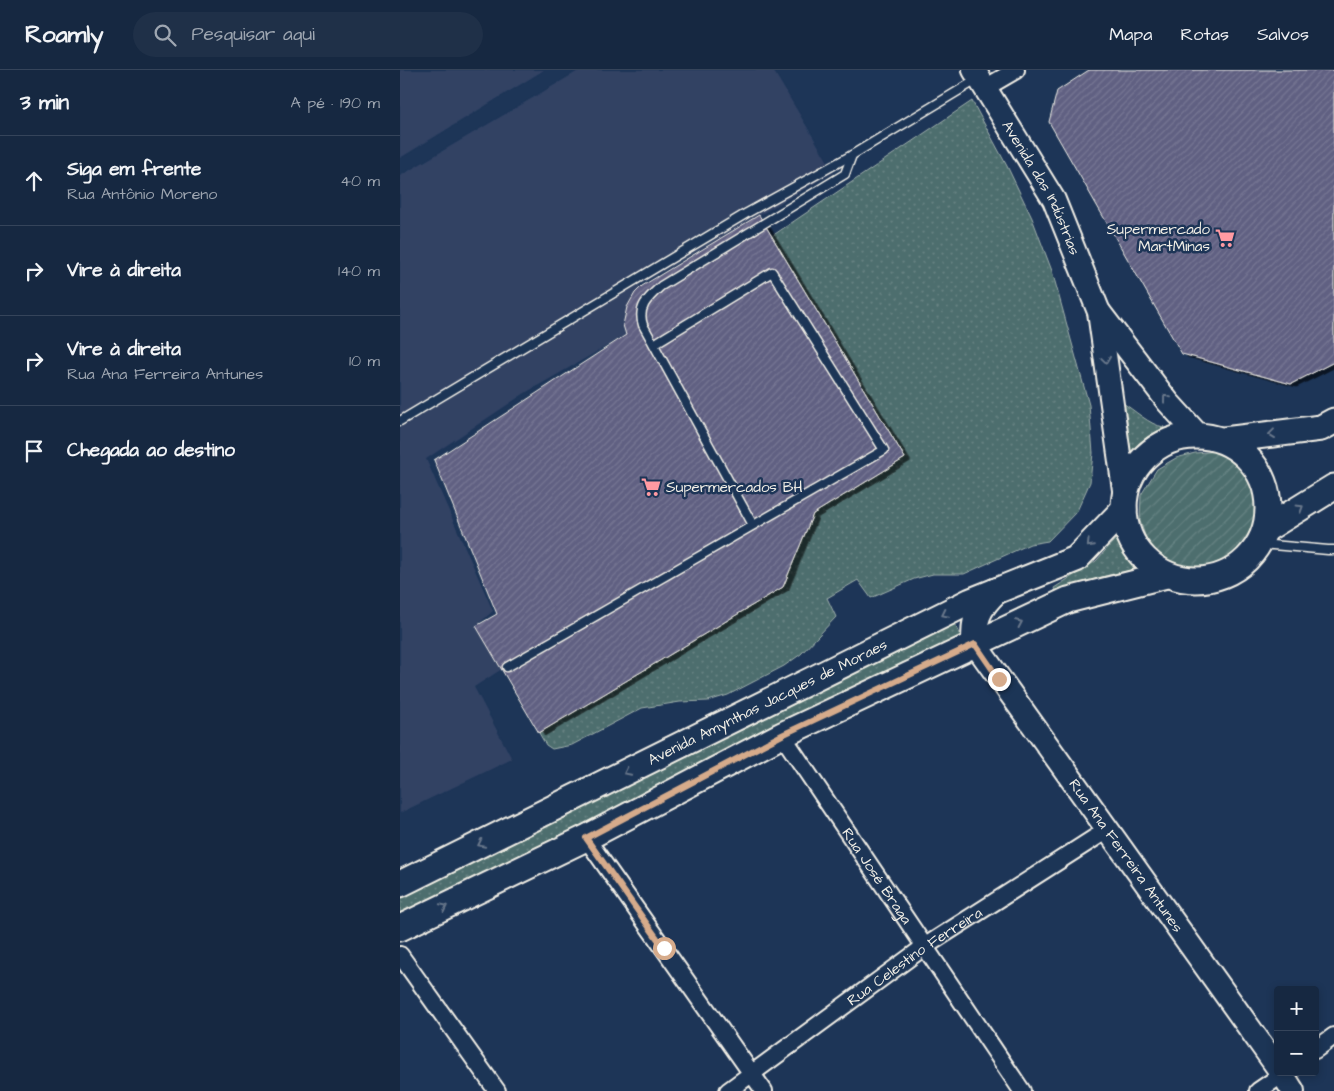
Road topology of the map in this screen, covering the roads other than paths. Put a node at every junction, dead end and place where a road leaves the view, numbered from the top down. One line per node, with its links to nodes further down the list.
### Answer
1 (1016, 70): 2 (street)
2 (980, 79): 3 (lane); 4 (main road, Avenida das Indústrias)
3 (852, 155): 5 (lane); 6 (lane)
4 (1099, 312): 8 (main road, Avenida das Indústrias, one-way to 4); 11 (main road, Avenida das Indústrias, one-way to 11)
5 (654, 344): 12 (lane); 12 (lane)
6 (400, 421)
7 (1334, 421): 9 (main road, one-way to 9)
8 (1198, 435): 9 (main road); 11 (main road)
9 (1224, 440): 13 (main road)
10 (1334, 487): 13 (main road, one-way to 10)
11 (1124, 503): 15 (main road); 16 (main road, Avenida Amynthas Jacques de Moraes, one-way to 16)
12 (753, 525): 18 (lane)
13 (1263, 537): 14 (lane); 15 (main road)
14 (1334, 550)
15 (1167, 575): 17 (main road, one-way to 15)
16 (997, 590): 17 (main road); 22 (main road, Avenida Amynthas Jacques de Moraes, one-way to 22)
17 (975, 644): 19 (main road); 20 (main road, Rua Ana Ferreira Antunes)
18 (508, 667)
19 (782, 735): 21 (main road); 24 (street, Rua José Braga)
20 (1106, 830): 24 (street, Rua Celestino Ferreira); 28 (main road, Rua Ana Ferreira Antunes)
21 (586, 838): 23 (main road, one-way to 21); 29 (street)
22 (400, 884)
23 (400, 928)
24 (924, 947): 29 (street, Rua Celestino Ferreira); 34 (street, Rua José Braga)
25 (400, 955): 31 (street)
26 (1334, 1036): 27 (street)
27 (1319, 1047)
28 (1274, 1062)
29 (752, 1074): 32 (street, Rua Celestino Ferreira); 33 (street)
30 (1284, 1076): 35 (street)
31 (497, 1091)
32 (728, 1091)
33 (764, 1091)
34 (1022, 1091)
35 (1258, 1091)

